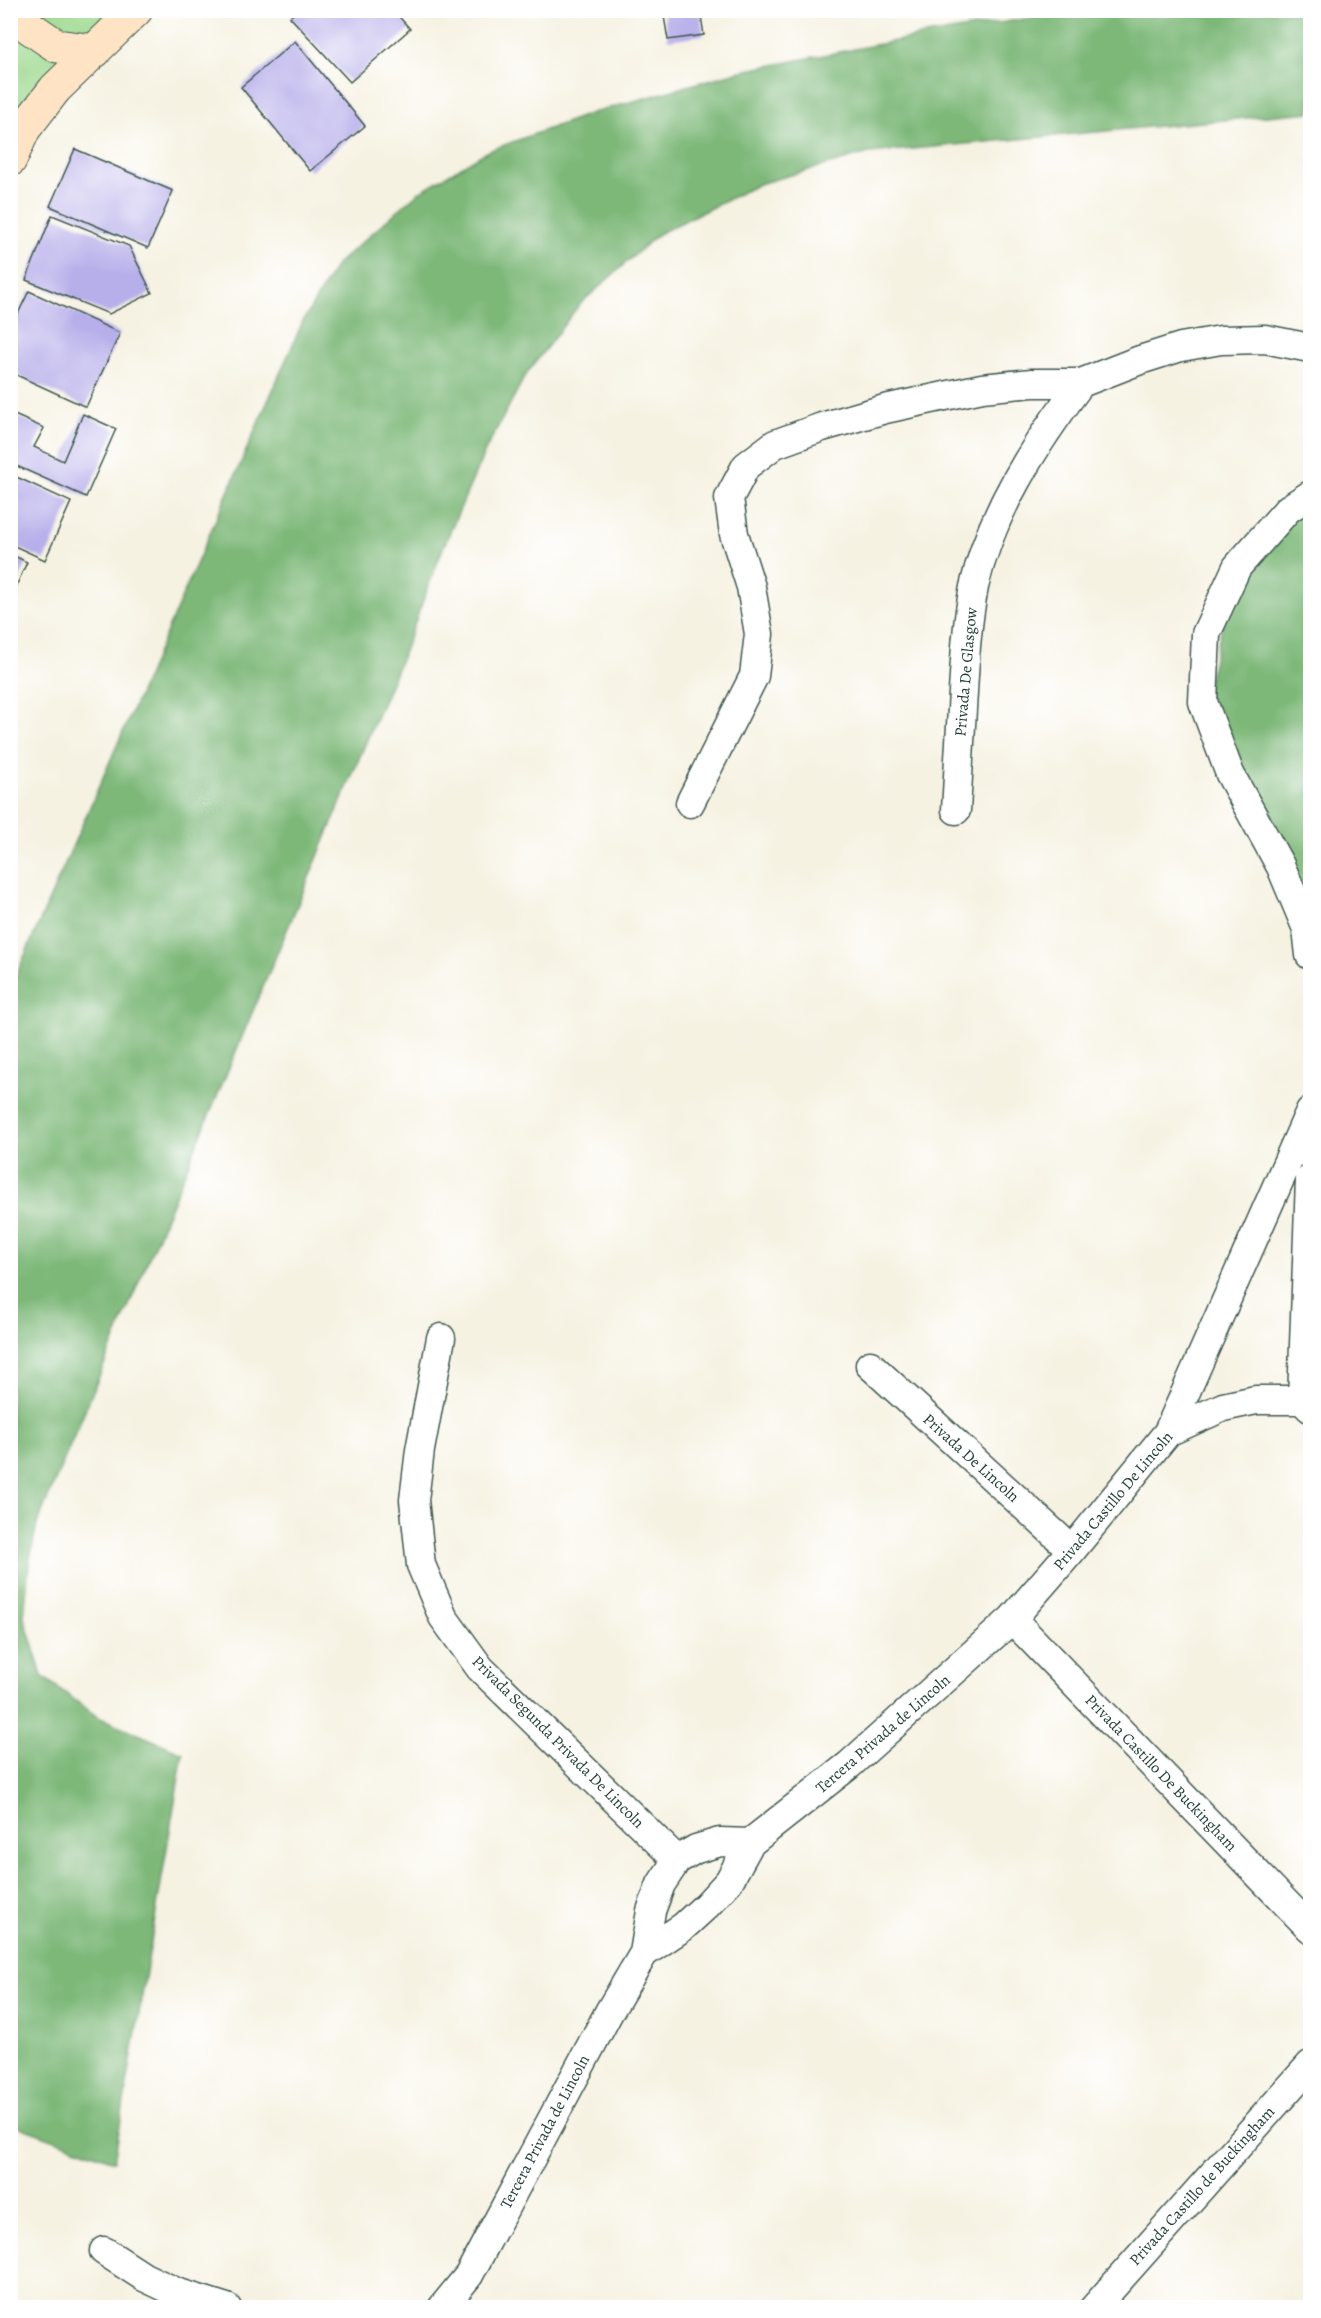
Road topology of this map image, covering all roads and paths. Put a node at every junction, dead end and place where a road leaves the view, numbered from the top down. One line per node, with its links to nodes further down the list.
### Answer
1 (20, 10): 3 (street)
2 (136, 10): 3 (street)
3 (95, 51): 4 (street)
4 (10, 160)
5 (1311, 348): 6 (street)
6 (1081, 383): 8 (street); 9 (street, Privada De Glasgow)
7 (1311, 495): 10 (street)
8 (690, 803)
9 (956, 810)
10 (1311, 955)
11 (1311, 1111): 16 (street)
12 (1311, 1179): 15 (street)
13 (441, 1338): 20 (street, Privada Segunda Privada De Lincoln)
14 (870, 1365): 17 (street, Privada De Lincoln)
15 (1306, 1404): 16 (street, Privada Castillo De Lincoln)
16 (1168, 1432): 17 (street, Privada Castillo De Lincoln)
17 (1072, 1550): 18 (street, Privada Castillo De Lincoln)
18 (1012, 1619): 19 (street, Tercera Privada de Lincoln); 21 (street, Privada Castillo De Buckingham)
19 (750, 1843): 20 (street); 22 (street, Tercera Privada de Lincoln)
20 (677, 1860): 22 (street, Tercera Privada de Lincoln)
21 (1311, 1928)
22 (644, 1953): 26 (street, Tercera Privada de Lincoln)
23 (1311, 2065): 27 (street, Privada Castillo de Buckingham)
24 (104, 2252): 25 (street)
25 (227, 2307)
26 (442, 2307)
27 (1094, 2307)

